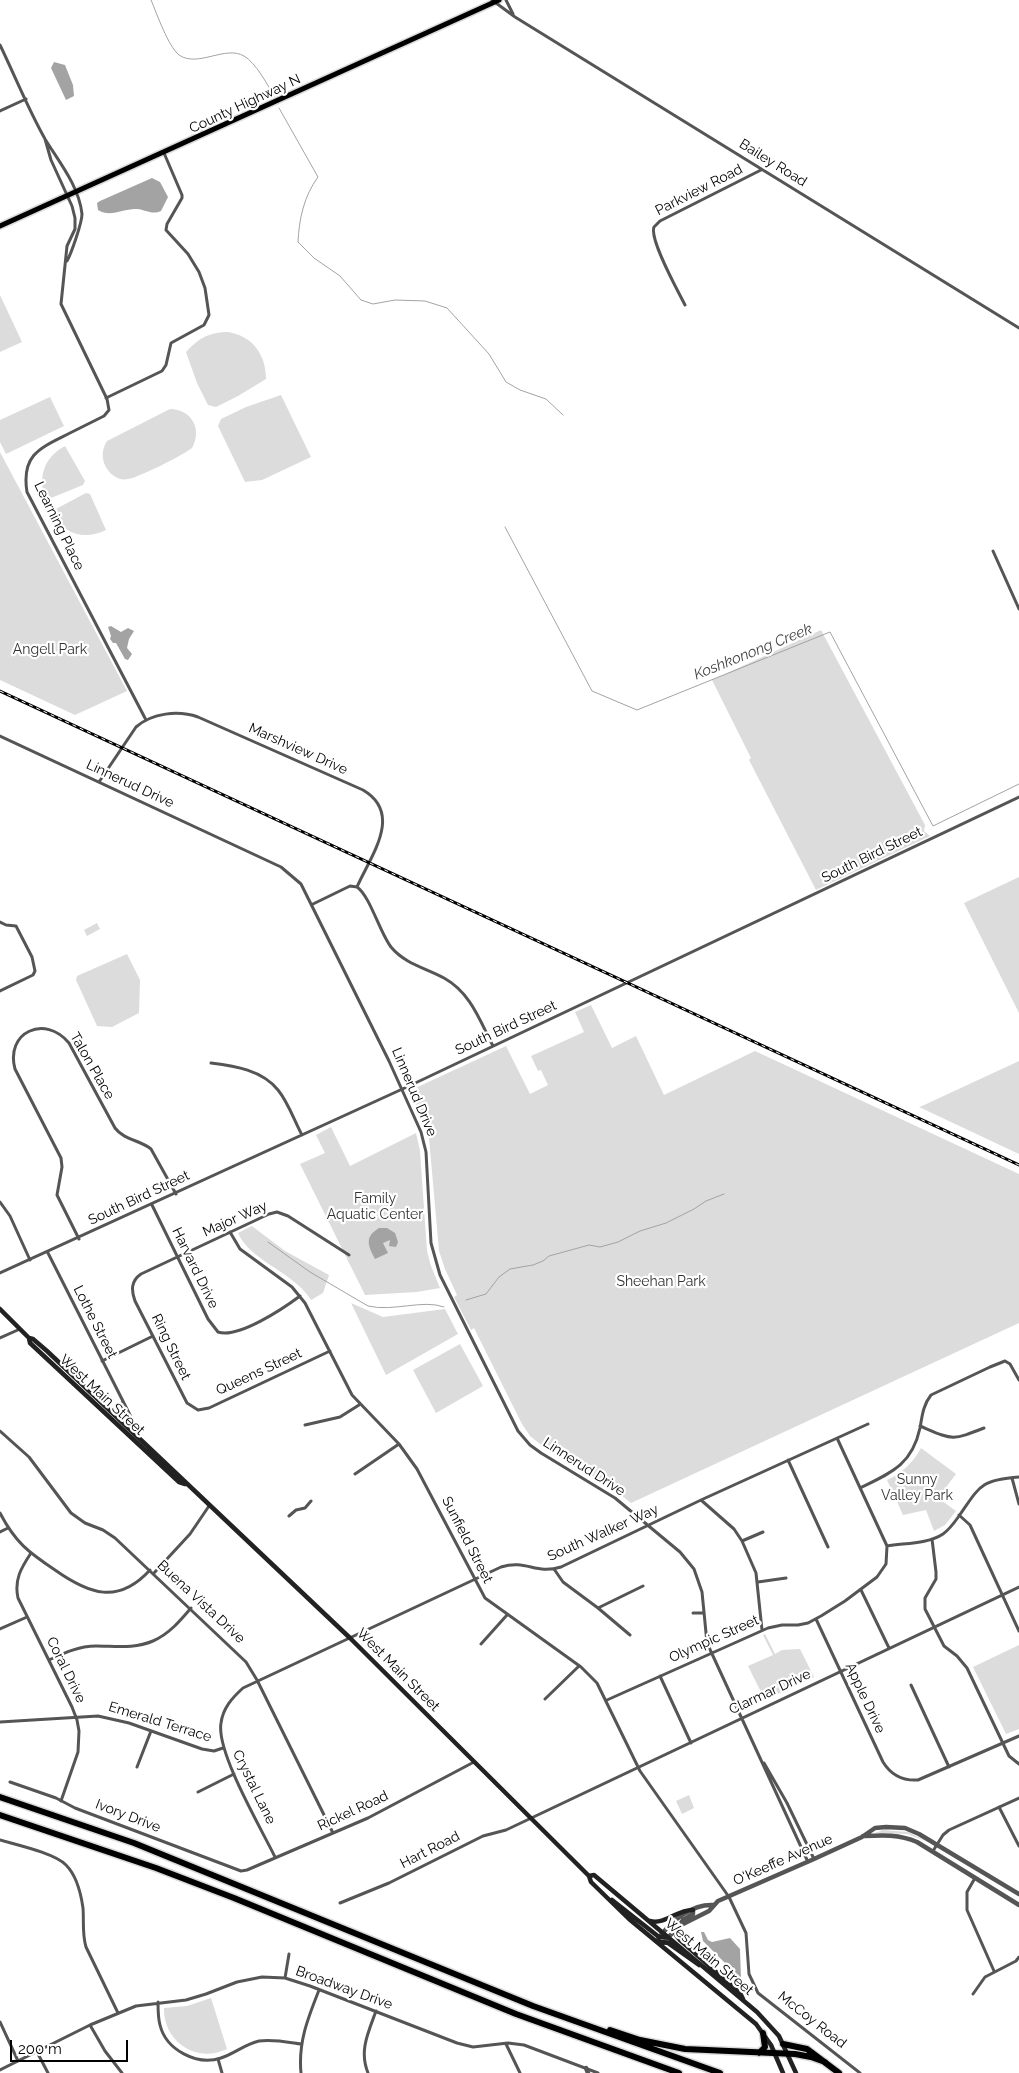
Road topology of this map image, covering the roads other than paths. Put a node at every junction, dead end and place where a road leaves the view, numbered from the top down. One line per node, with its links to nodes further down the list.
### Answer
1 (506, 0): 3 (street, Bailey Road)
2 (494, 1): 3 (street, Bailey Road); 8 (main road, County Highway N)
3 (515, 16): 9 (street, Bailey Road)
4 (0, 45): 5 (street)
5 (26, 99): 6 (street); 7 (street)
6 (0, 111)
7 (46, 139): 10 (street); 11 (street)
8 (164, 153): 10 (main road, County Highway N); 16 (street)
9 (762, 170): 14 (street, Parkview Road); 15 (street, Bailey Road)
10 (76, 194): 11 (main road, County Highway N); 13 (street)
11 (68, 197): 12 (main road, County Highway N); 13 (street)
12 (0, 226)
13 (66, 262): 16 (street)
14 (685, 305)
15 (1019, 328)
16 (106, 398): 19 (street, Learning Place)
17 (993, 551): 18 (street)
18 (1019, 609)
19 (146, 720): 21 (street); 23 (street, Marshview Drive)
20 (0, 736): 21 (street, Linnerud Drive)
21 (99, 782): 24 (street, Linnerud Drive)
22 (1019, 797): 27 (street, South Bird Street)
23 (357, 887): 24 (street); 27 (street)
24 (312, 904): 29 (street, Linnerud Drive)
25 (0, 922): 26 (street)
26 (0, 992)
27 (492, 1046): 29 (street, South Bird Street)
28 (211, 1063): 30 (street)
29 (401, 1089): 30 (street, South Bird Street); 76 (street, Linnerud Drive)
30 (302, 1135): 31 (street, South Bird Street)
31 (176, 1194): 33 (street, South Bird Street); 35 (street, Talon Place)
32 (0, 1202): 39 (street)
33 (152, 1205): 35 (street, South Bird Street); 38 (street, Harvard Drive)
34 (230, 1232): 37 (street, Major Way); 38 (street, Major Way); 42 (street, Sunfield Street)
35 (79, 1238): 36 (street, South Bird Street)
36 (48, 1253): 39 (street, South Bird Street); 49 (street, Lothe Street)
37 (349, 1255)
38 (178, 1256): 41 (street, Major Way); 42 (street, Harvard Drive)
39 (30, 1260): 40 (street, South Bird Street)
40 (0, 1274)
41 (132, 1288): 45 (street, Ring Street)
42 (300, 1296): 48 (street, Sunfield Street)
43 (0, 1309): 44 (main road, West Main Street)
44 (20, 1329): 46 (street); 47 (main road, West Main Street)
45 (153, 1336): 49 (street); 54 (street, Ring Street)
46 (0, 1338)
47 (28, 1338): 58 (main road, West Main Street); 67 (main road, West Main Street)
48 (330, 1351): 52 (street, Sunfield Street); 54 (street, Queens Street)
49 (102, 1361): 51 (street, Lothe Street)
50 (1019, 1380): 57 (street)
51 (123, 1402): 53 (street); 58 (street, Lothe Street)
52 (359, 1404): 56 (street); 62 (street, Sunfield Street)
53 (117, 1407)
54 (198, 1410)
55 (868, 1424): 61 (street, South Walker Way)
56 (305, 1425)
57 (920, 1426): 59 (street); 68 (street)
58 (129, 1428): 67 (main road, West Main Street)
59 (984, 1428)
60 (0, 1432): 86 (street, Buena Vista Drive)
61 (836, 1438): 63 (street, South Walker Way); 68 (street)
62 (399, 1444): 64 (street); 89 (street, Sunfield Street)
63 (788, 1460): 69 (street, South Walker Way); 83 (street)
64 (356, 1474)
65 (1019, 1477): 66 (street)
66 (1012, 1478): 71 (street); 74 (street)
67 (187, 1485): 72 (main road, West Main Street)
68 (860, 1488): 82 (street)
69 (701, 1500): 76 (street, South Walker Way); 81 (street)
70 (311, 1501): 75 (street)
71 (1019, 1504)
72 (209, 1506): 87 (street); 107 (main road, West Main Street)
73 (0, 1513): 77 (street)
74 (959, 1515): 80 (street); 94 (street)
75 (289, 1516)
76 (649, 1526): 85 (street, South Walker Way); 98 (street, Linnerud Drive)
77 (8, 1528): 78 (street); 84 (street)
78 (0, 1532)
79 (763, 1532): 81 (street)
80 (932, 1539): 82 (street); 102 (street)
81 (742, 1541): 90 (street)
82 (887, 1546): 93 (street, Olympic Street)
83 (828, 1547)
84 (31, 1554): 86 (street); 100 (street, Coral Drive)
85 (554, 1569): 89 (street, South Walker Way); 96 (street)
86 (150, 1570): 87 (street, Buena Vista Drive)
87 (154, 1573): 95 (street, Buena Vista Drive)
88 (786, 1578): 90 (street)
89 (473, 1579): 99 (street, Sunfield Street); 107 (street, South Walker Way)
90 (758, 1582): 104 (street)
91 (643, 1586): 96 (street)
92 (1019, 1587): 94 (street, Clarmar Drive)
93 (861, 1590): 101 (street, Olympic Street); 109 (street)
94 (1002, 1595): 102 (street, Clarmar Drive); 105 (street)
95 (191, 1608): 111 (street); 115 (street, Buena Vista Drive)
96 (598, 1608): 106 (street)
97 (693, 1613): 98 (street)
98 (703, 1613): 110 (street, Linnerud Drive)
99 (508, 1615): 108 (street); 112 (street, Sunfield Street)
100 (27, 1617): 103 (street); 111 (street, Coral Drive)
101 (816, 1619): 104 (street, Olympic Street); 113 (street, Apple Drive)
102 (933, 1628): 109 (street, Clarmar Drive); 125 (street)
103 (0, 1629)
104 (762, 1630): 110 (street, Olympic Street)
105 (1019, 1631)
106 (630, 1635)
107 (350, 1638): 115 (street, Crystal Lane); 128 (main road, West Main Street)
108 (481, 1644)
109 (889, 1648): 113 (street, Clarmar Drive)
110 (712, 1654): 114 (street, Olympic Street); 120 (street, Linnerud Drive)
111 (49, 1660): 119 (street, Coral Drive)
112 (579, 1666): 117 (street); 118 (street, Sunfield Street)
113 (840, 1671): 120 (street, Clarmar Drive); 130 (street, Apple Drive)
114 (660, 1676): 118 (street, Olympic Street); 124 (street)
115 (257, 1680): 126 (street, Crystal Lane); 142 (street, Buena Vista Drive)
116 (911, 1685): 130 (street)
117 (545, 1699)
118 (607, 1700): 132 (street, Sunfield Street)
119 (75, 1716): 121 (street, Emerald Terrace); 122 (street, Emerald Terrace); 138 (street, Coral Drive)
120 (742, 1718): 124 (street, Clarmar Drive); 127 (street, Linnerud Drive)
121 (0, 1722)
122 (151, 1731): 126 (street, Emerald Terrace); 131 (street)
123 (1019, 1736): 125 (street)
124 (691, 1742): 132 (street, Clarmar Drive)
125 (1003, 1743): 129 (street); 130 (street)
126 (223, 1748): 133 (street, Crystal Lane)
127 (759, 1754): 149 (street, Linnerud Drive); 150 (street, Linnerud Drive)
128 (474, 1762): 141 (main road, West Main Street); 142 (street, Rickel Road)
129 (1019, 1764)
130 (949, 1766)
131 (137, 1767)
132 (639, 1768): 141 (street, Clarmar Drive); 155 (street, Sunfield Street)
133 (234, 1774): 135 (street); 148 (street, Crystal Lane)
134 (10, 1782): 138 (street, Ivory Drive)
135 (198, 1792)
136 (2, 1798): 175 (highway)
137 (1019, 1798): 139 (street)
138 (62, 1801): 151 (street, Ivory Drive)
139 (999, 1807): 145 (street); 146 (street)
140 (0, 1817): 188 (highway)
141 (530, 1818): 152 (main road, West Main Street); 156 (street, Hart Road)
142 (333, 1833): 148 (street, Rickel Road)
143 (862, 1837): 145 (street, O'Keeffe Avenue); 147 (street, O'Keeffe Avenue); 149 (street, O'Keeffe Avenue)
144 (0, 1840): 176 (street)
145 (937, 1844): 147 (street); 154 (street, O'Keeffe Avenue)
146 (1019, 1846)
147 (933, 1852): 153 (street, O'Keeffe Avenue)
148 (275, 1857): 151 (street, Rickel Road)
149 (814, 1859): 150 (street, O'Keeffe Avenue)
150 (808, 1862): 155 (street, O'Keeffe Avenue)
151 (239, 1871)
152 (590, 1876): 160 (main road, West Main Street); 162 (main road, West Main Street)
153 (975, 1878): 158 (street, O'Keeffe Avenue); 168 (street)
154 (1019, 1894)
155 (729, 1897): 157 (street, O'Keeffe Avenue); 206 (street, McCoy Road)
156 (340, 1903)
157 (713, 1905): 159 (street, O'Keeffe Avenue); 161 (street, O'Keeffe Avenue)
158 (1019, 1905)
159 (693, 1910): 160 (main road); 161 (street); 162 (street, O'Keeffe Avenue)
160 (650, 1921): 162 (main road, West Main Street)
161 (678, 1927): 163 (street, O'Keeffe Avenue); 173 (main road)
162 (659, 1937): 163 (main road, West Main Street); 164 (main road, West Main Street)
163 (668, 1937): 164 (street, O'Keeffe Avenue); 167 (main road, West Main Street)
164 (662, 1943): 167 (main road); 179 (main road, West Main Street)
165 (289, 1954): 169 (street)
166 (1019, 1957): 168 (street)
167 (706, 1968): 173 (main road, West Main Street)
168 (994, 1971): 171 (street)
169 (285, 1978): 170 (street, Broadway Drive); 172 (street, Broadway Drive)
170 (319, 1990): 174 (street, Broadway Drive); 180 (street)
171 (973, 1994)
172 (158, 2002): 176 (street, Broadway Drive); 187 (street)
173 (745, 2002): 182 (main road, West Main Street)
174 (376, 2011): 181 (street, Broadway Drive); 197 (street)
175 (549, 2012): 184 (highway); 202 (highway)
176 (118, 2013): 178 (street, Broadway Drive)
177 (0, 2022): 189 (street)
178 (90, 2025): 183 (street, Broadway Drive); 194 (street)
179 (763, 2033): 184 (highway); 185 (main road, West Main Street)
180 (301, 2044): 187 (street); 196 (street)
181 (506, 2044): 192 (street, Broadway Drive); 198 (street)
182 (783, 2044): 186 (main road, West Main Street); 190 (highway)
183 (37, 2051): 189 (street, Broadway Drive); 193 (street)
184 (758, 2053): 185 (highway)
185 (776, 2054): 186 (highway); 203 (main road, West Main Street)
186 (789, 2055): 190 (highway); 204 (main road, West Main Street)
187 (218, 2059): 195 (street)
188 (642, 2060): 200 (highway); 201 (highway)
189 (18, 2061): 191 (street, Broadway Drive)
190 (825, 2062): 205 (highway)
191 (0, 2070)
192 (587, 2070): 199 (street, Broadway Drive)
193 (48, 2073)
194 (122, 2073)
195 (222, 2073)
196 (302, 2073)
197 (368, 2073)
198 (520, 2073)
199 (598, 2073)
200 (669, 2073)
201 (679, 2073)
202 (720, 2073)
203 (783, 2073)
204 (796, 2073)
205 (839, 2073)
206 (860, 2073)

